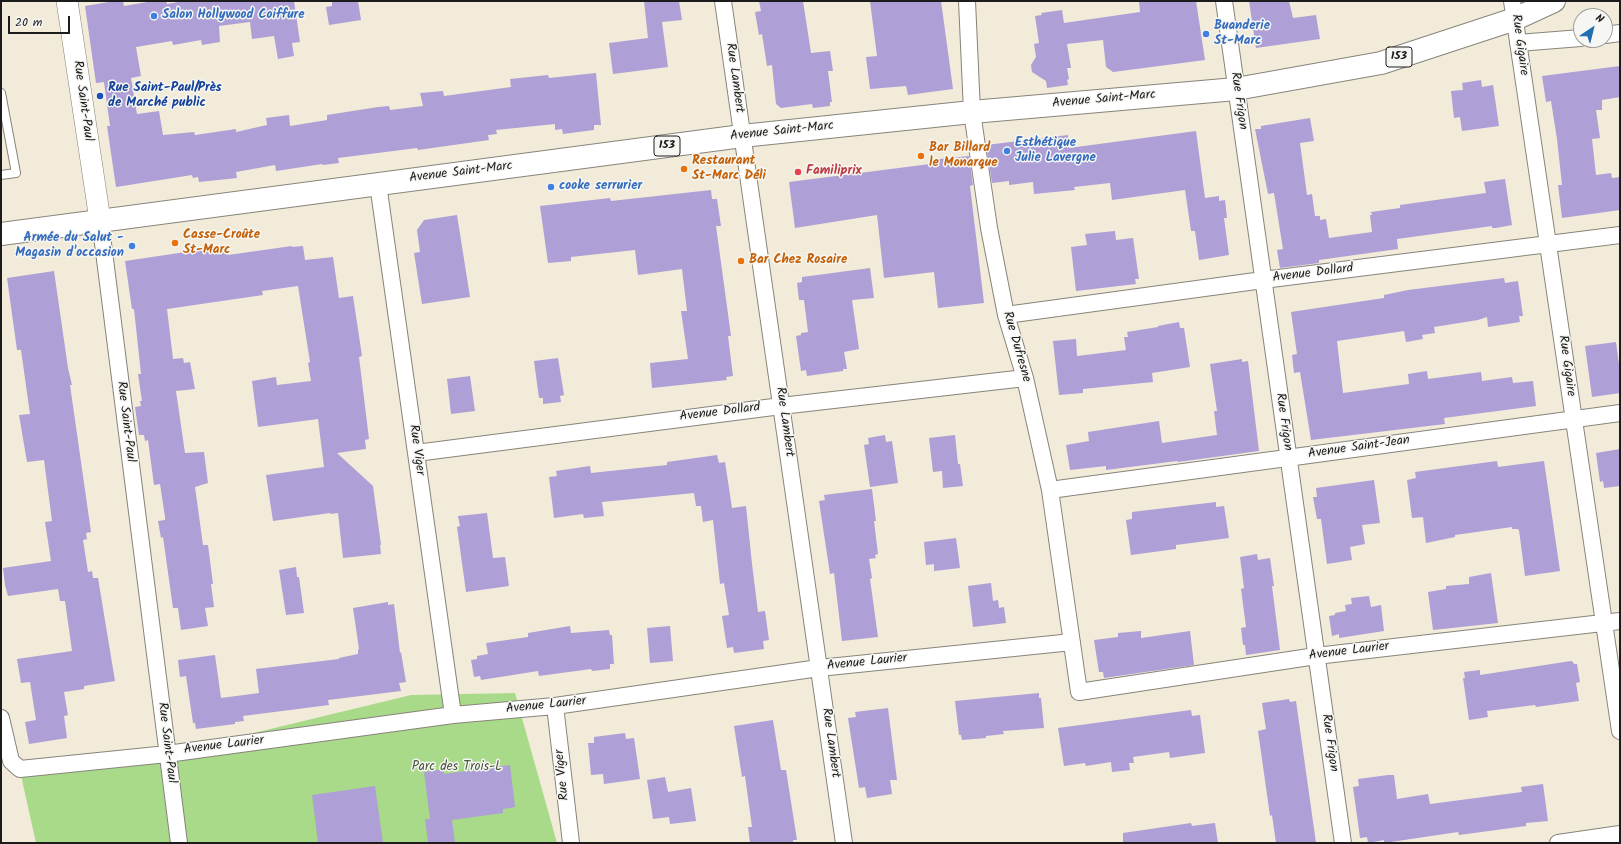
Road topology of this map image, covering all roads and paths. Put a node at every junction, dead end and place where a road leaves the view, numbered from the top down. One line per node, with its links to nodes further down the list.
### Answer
1 (67, 1): 16 (street, Rue Saint-Paul)
2 (723, 1): 13 (street, Rue Lambert)
3 (967, 1): 11 (street, Rue Dufresne)
4 (1224, 1): 9 (street, Rue Frigon)
5 (1554, 1): 6 (main road, Avenue Saint-Marc / 153)
6 (1513, 10): 8 (street, Rue Gigaire); 9 (main road, Avenue Saint-Marc / 153)
7 (1573, 39): 8 (street)
8 (1518, 43): 19 (street, Rue Gigaire)
9 (1236, 89): 11 (main road, Avenue Saint-Marc / 153); 20 (street, Rue Frigon)
10 (1, 93): 12 (lane)
11 (972, 112): 13 (main road, Avenue Saint-Marc / 153); 21 (street, Rue Dufresne)
12 (3, 114): 14 (lane)
13 (742, 136): 15 (main road, Avenue Saint-Marc / 153); 23 (street, Rue Lambert)
14 (1, 175)
15 (378, 184): 16 (main road, Avenue Saint-Marc / 153); 26 (street, Rue Viger)
16 (100, 220): 17 (main road, Avenue Saint-Marc / 153); 38 (street, Rue Saint-Paul)
17 (1, 234)
18 (1620, 235): 19 (street, Avenue Dollard)
19 (1548, 244): 20 (street, Avenue Dollard); 25 (street, Rue Gigaire)
20 (1263, 280): 21 (street, Avenue Dollard); 27 (street, Rue Frigon)
21 (1006, 315): 22 (street, Rue Dufresne)
22 (1025, 378): 23 (street, Avenue Dollard); 28 (street, Rue Dufresne)
23 (781, 406): 26 (street, Avenue Dollard); 32 (street, Rue Lambert)
24 (1620, 413): 25 (street, Avenue Saint-Jean)
25 (1574, 419): 27 (street, Avenue Saint-Jean); 29 (street, Rue Gigaire)
26 (416, 453): 35 (street, Rue Viger)
27 (1288, 458): 28 (street, Avenue Saint-Jean); 31 (street, Rue Frigon)
28 (1050, 490): 30 (street, Rue Dufresne)
29 (1612, 622): 31 (street, Avenue Laurier); 37 (street, Rue Gigaire)
30 (1072, 642): 32 (street, Avenue Laurier); 33 (street, Rue Dufresne)
31 (1316, 656): 33 (street, Avenue Laurier); 43 (street, Rue Frigon)
32 (819, 668): 34 (street, Avenue Laurier); 42 (street, Rue Lambert)
33 (1079, 692)
34 (556, 706): 35 (street, Avenue Laurier); 41 (street, Rue Viger)
35 (453, 716): 38 (street, Avenue Laurier)
36 (1, 718): 38 (street, Avenue Laurier)
37 (1620, 731)
38 (168, 754): 40 (street, Rue Saint-Paul)
39 (1620, 834): 44 (street)
40 (179, 843)
41 (571, 843)
42 (844, 843)
43 (1343, 843)
44 (1558, 843)

